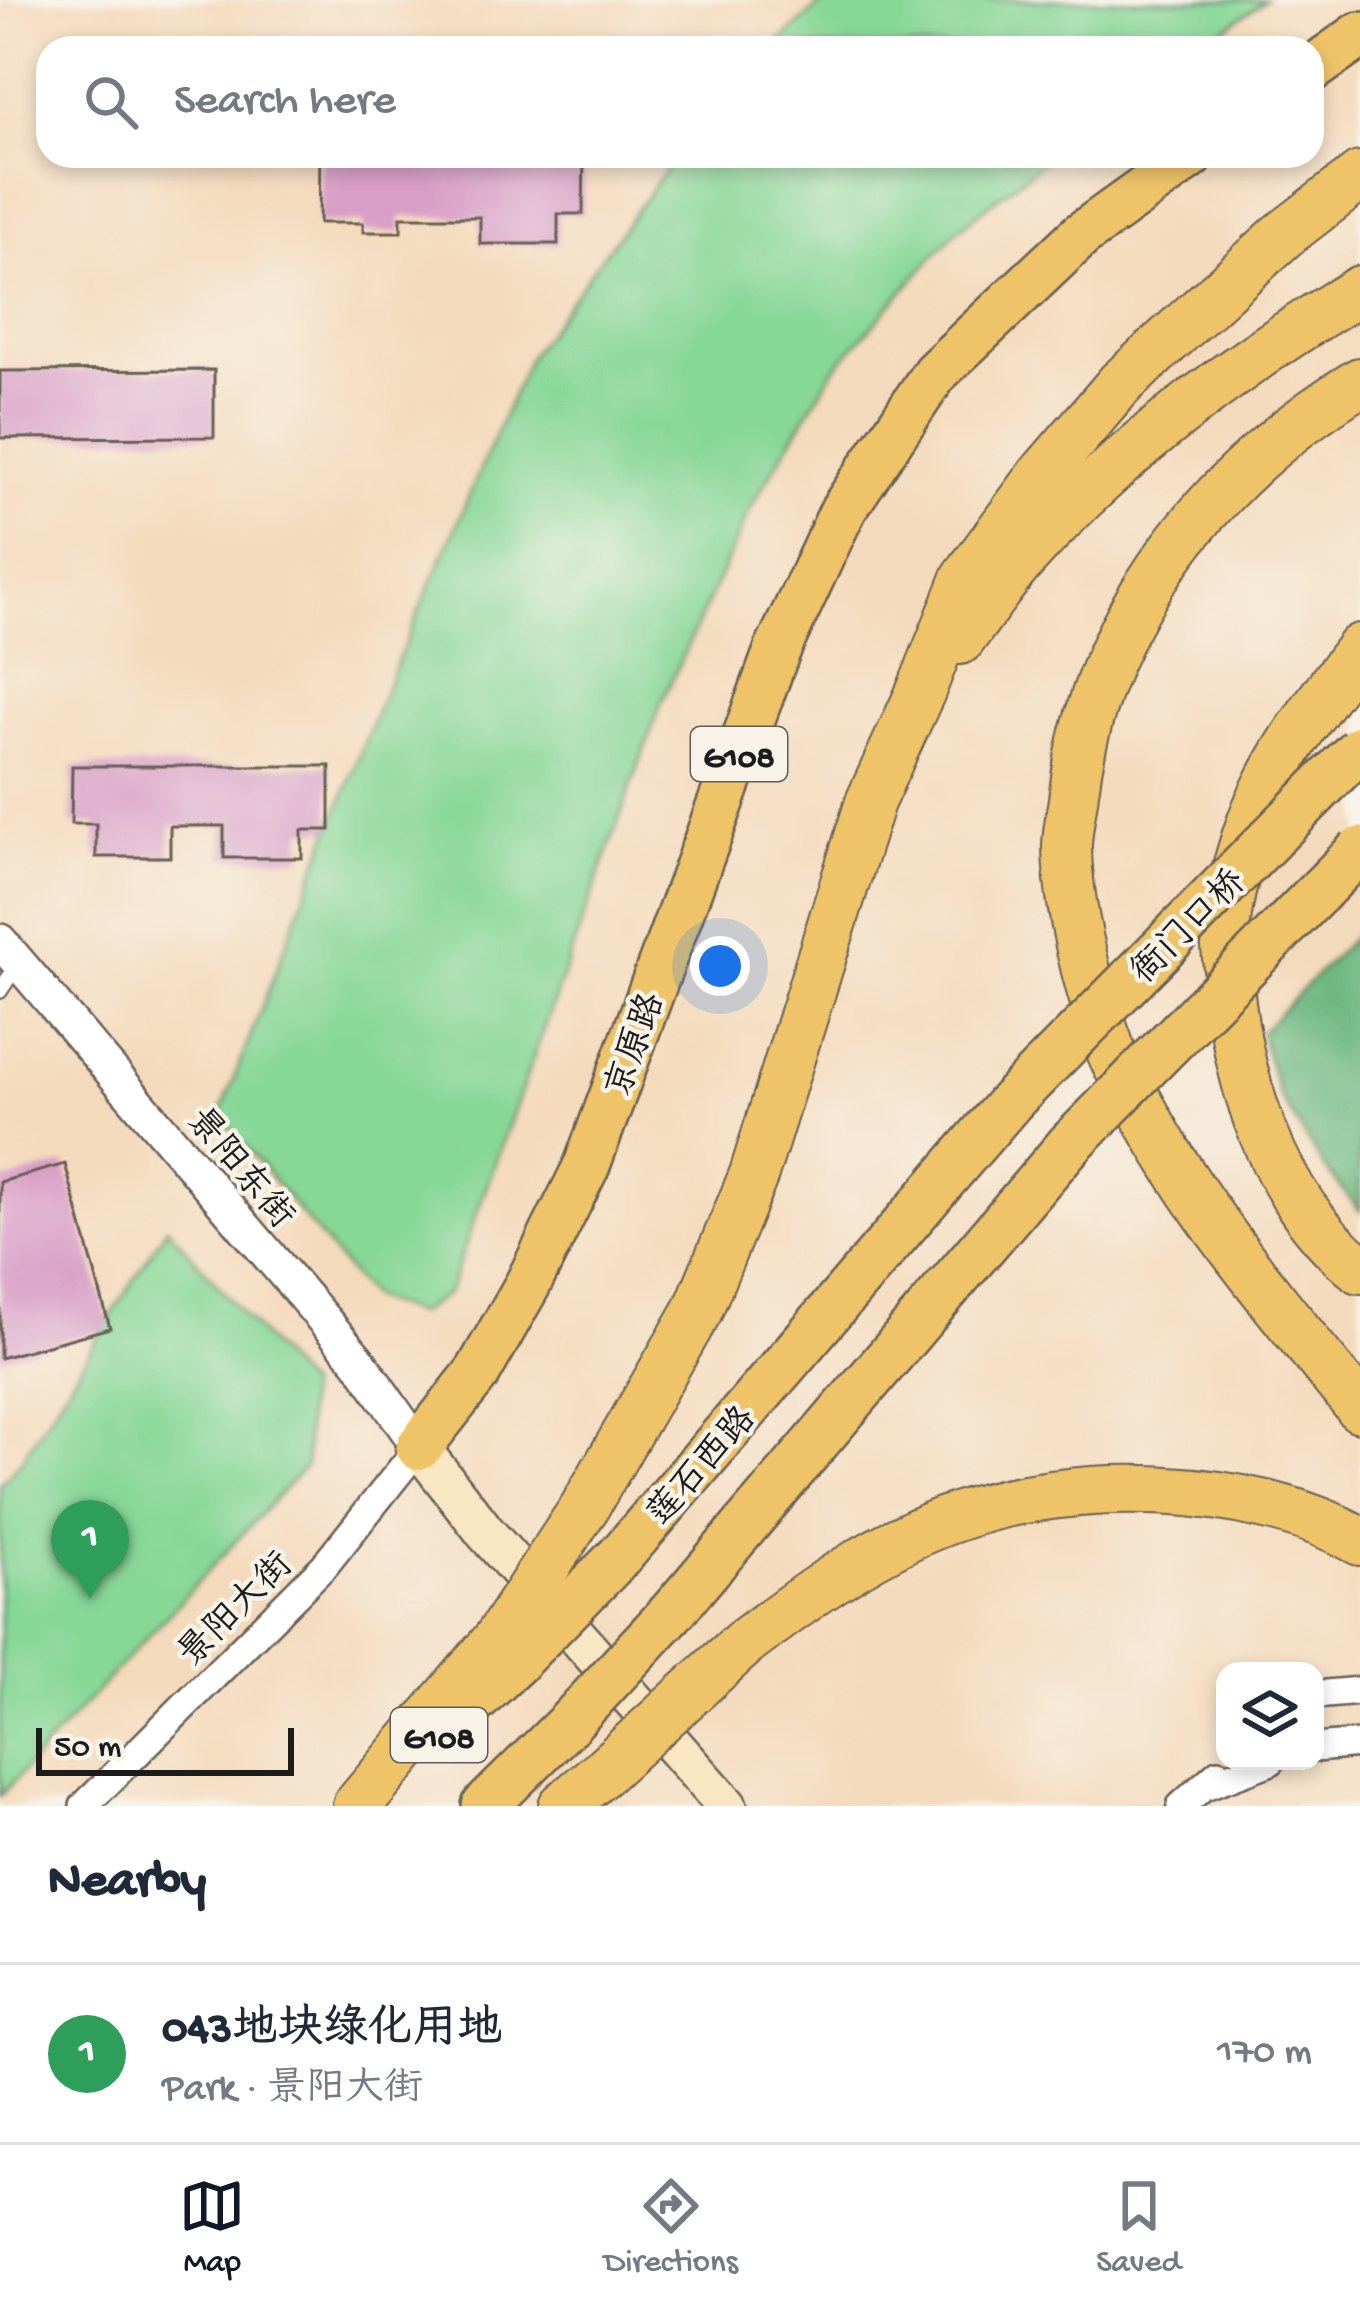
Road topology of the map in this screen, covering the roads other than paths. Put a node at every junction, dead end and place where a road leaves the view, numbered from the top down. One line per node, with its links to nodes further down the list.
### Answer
1 (1360, 35): 2 (highway)
2 (1324, 60)
3 (1174, 168): 16 (highway, 京原路 / G108)
4 (1360, 176): 8 (highway)
5 (1360, 290): 8 (highway)
6 (1360, 382): 15 (highway)
7 (1360, 648): 14 (highway)
8 (921, 692): 18 (highway, bridge)
9 (1360, 748): 12 (highway, 衙门口桥, bridge)
10 (1360, 850): 13 (highway, 衙门口桥, bridge)
11 (6, 965): 16 (street, 景阳东街)
12 (1012, 1100): 18 (highway, 莲石西路 / G108, bridge)
13 (1070, 1144): 28 (highway, 莲石西路 / G108, bridge)
14 (1360, 1269)
15 (1360, 1408)
16 (419, 1447): 26 (street, 景阳大街); 30 (main road)
17 (1360, 1541): 29 (highway, bridge)
18 (506, 1652): 27 (highway)
19 (1360, 1691): 20 (street)
20 (1324, 1694)
21 (1360, 1744): 22 (street)
22 (1324, 1747)
23 (1220, 1770): 25 (street)
24 (1247, 1770): 25 (street)
25 (1207, 1785): 31 (street)
26 (84, 1806)
27 (360, 1806)
28 (485, 1806)
29 (563, 1806)
30 (727, 1806)
31 (1181, 1806)

